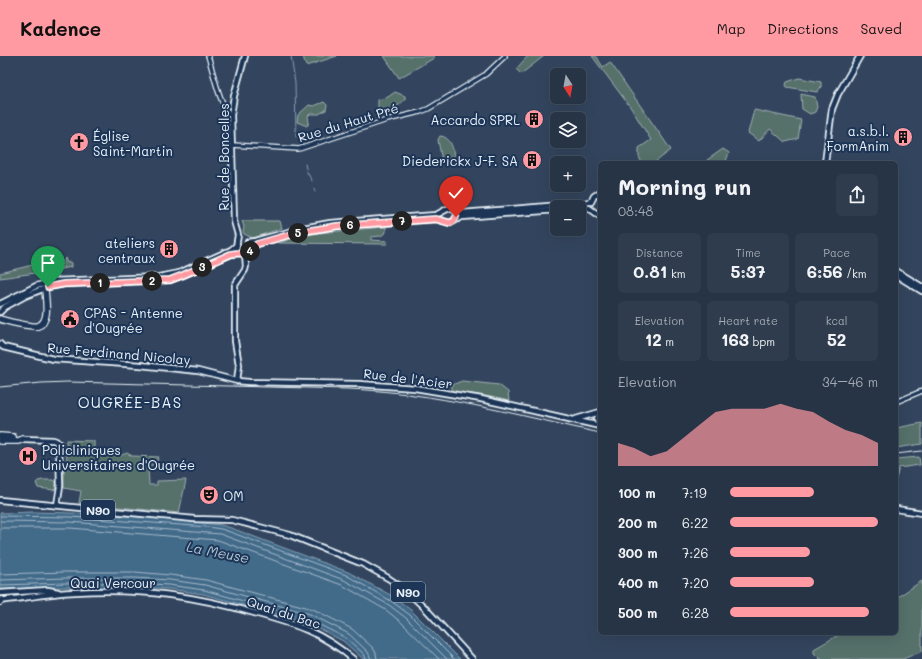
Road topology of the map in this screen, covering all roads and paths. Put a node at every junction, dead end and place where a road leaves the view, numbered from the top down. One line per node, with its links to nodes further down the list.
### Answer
1 (208, 56): 5 (street)
2 (245, 56): 5 (main road, Rue de Boncelles)
3 (505, 56): 6 (street, Rue du Haut Pré)
4 (860, 56): 7 (main road)
5 (231, 115): 6 (main road, Rue de Boncelles)
6 (232, 145): 18 (main road, Rue de Boncelles)
7 (825, 161)
8 (598, 193): 9 (main road)
9 (591, 201): 11 (main road); 13 (main road)
10 (586, 207): 11 (main road)
11 (592, 210): 15 (main road)
12 (443, 211): 13 (main road); 17 (main road); 19 (main road)
13 (455, 211): 16 (main road)
14 (550, 211): 16 (main road)
15 (598, 214)
16 (456, 219): 17 (main road)
17 (444, 221): 21 (main road)
18 (238, 235): 19 (main road); 20 (main road, Rue de Boncelles)
19 (246, 241): 20 (main road); 21 (main road)
20 (237, 244): 22 (main road, Rue de Boncelles); 29 (main road)
21 (251, 250): 23 (main road)
22 (239, 253): 23 (main road); 27 (main road)
23 (245, 254): 35 (main road)
24 (898, 272): 26 (main road)
25 (898, 276): 28 (main road)
26 (922, 287)
27 (45, 288): 30 (main road); 32 (highway)
28 (922, 291)
29 (0, 304)
30 (0, 312)
31 (0, 319): 32 (highway)
32 (9, 322): 33 (highway)
33 (0, 326)
34 (0, 344): 35 (main road, Rue Ferdinand Nicolay)
35 (237, 381): 39 (main road, Rue de l'Acier)
36 (922, 390): 37 (street)
37 (898, 401)
38 (598, 413): 39 (main road)
39 (574, 419): 40 (main road, Rue de l'Acier)
40 (598, 425)
41 (0, 436): 42 (highway)
42 (23, 439): 43 (highway); 45 (main road)
43 (0, 441)
44 (0, 500): 45 (main road, N90)
45 (57, 505): 53 (main road, N90)
46 (898, 509): 47 (main road)
47 (922, 513)
48 (0, 593): 49 (main road)
49 (62, 593): 50 (main road, Quai Vercour); 51 (main road, Quai Vercour)
50 (1, 601)
51 (224, 604): 52 (main road, Quai du Bac)
52 (353, 659)
53 (472, 659)

